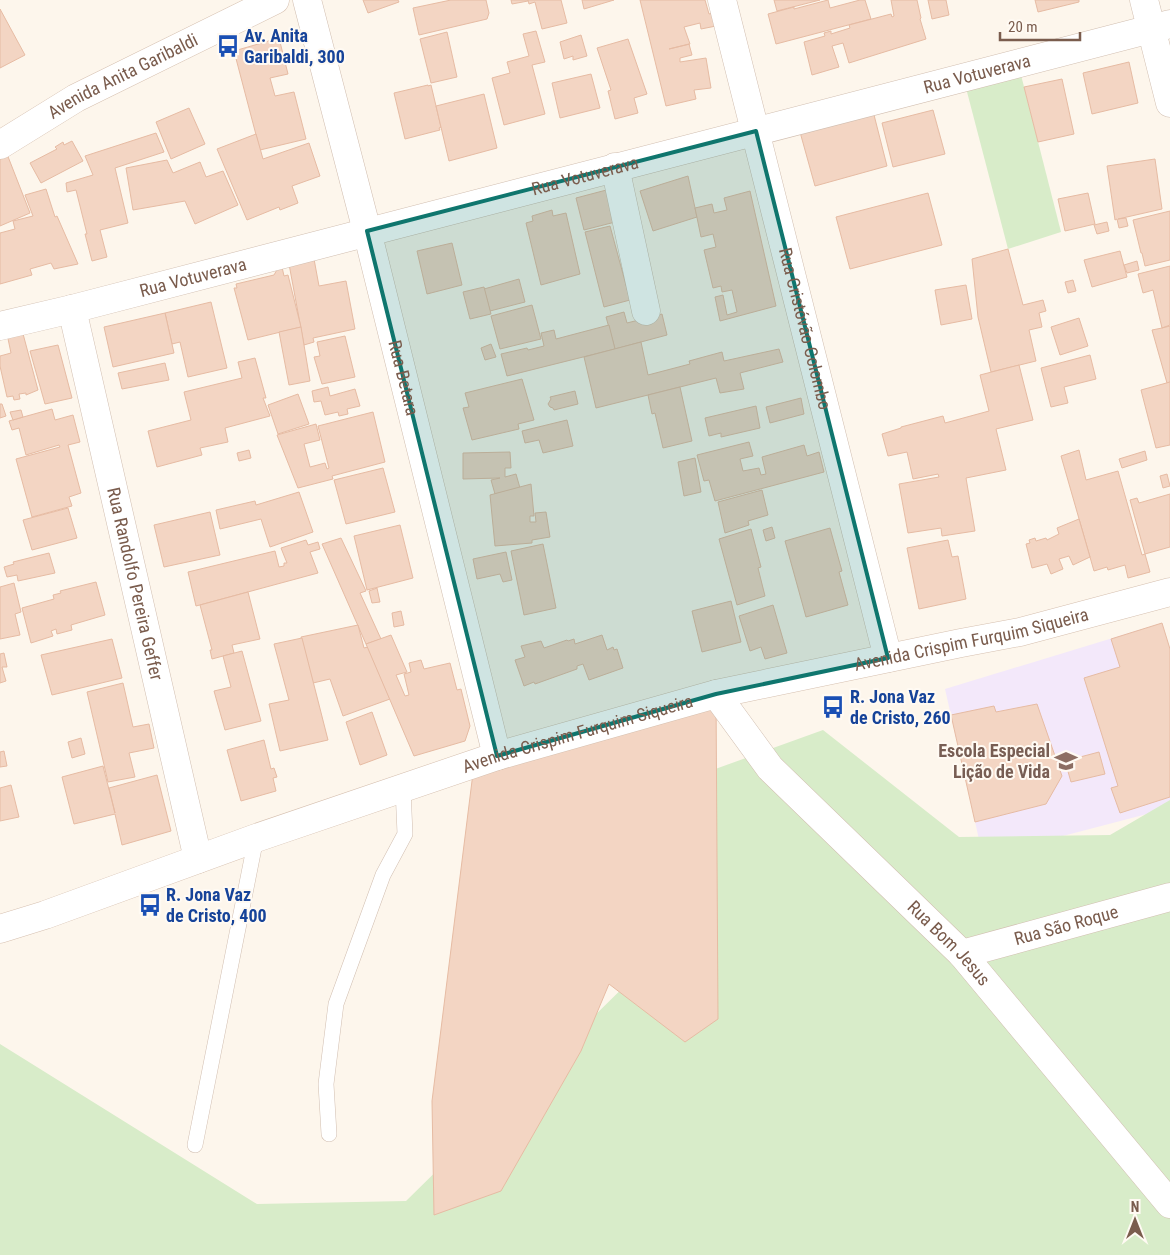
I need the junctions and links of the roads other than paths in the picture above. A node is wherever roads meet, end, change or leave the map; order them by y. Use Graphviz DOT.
graph roads {
  1 [pos="275,0"];
  2 [pos="307,0"];
  3 [pos="722,0"];
  4 [pos="1144,0"];
  5 [pos="1161,26"];
  6 [pos="1170,103"];
  7 [pos="756,131"];
  8 [pos="0,145"];
  9 [pos="615,167"];
  10 [pos="367,231"];
  11 [pos="72,309"];
  12 [pos="646,311"];
  13 [pos="0,326"];
  14 [pos="1170,592"];
  15 [pos="888,658"];
  16 [pos="716,694"];
  17 [pos="497,756"];
  18 [pos="403,789"];
  19 [pos="256,838"];
  20 [pos="198,859"];
  21 [pos="1170,897"];
  22 [pos="0,928"];
  23 [pos="962,954"];
  24 [pos="328,1134"];
  25 [pos="195,1145"];
  26 [pos="1169,1201"];
  1 -- 8 [label="street, Avenida Anita Garibaldi"];
  2 -- 10 [label="street, Rua Betara"];
  3 -- 7 [label="street, Rua Cristóvão Colombo"];
  4 -- 5 [label="street"];
  5 -- 6 [label="street"];
  5 -- 7 [label="street, Rua Votuverava"];
  7 -- 9 [label="street, Rua Votuverava"];
  7 -- 15 [label="street, Rua Cristóvão Colombo"];
  9 -- 10 [label="street, Rua Votuverava"];
  9 -- 12 [label="street"];
  10 -- 11 [label="street, Rua Votuverava"];
  10 -- 17 [label="street, Rua Betara"];
  11 -- 13 [label="street, Rua Votuverava"];
  11 -- 20 [label="street, Rua Randolfo Pereira Geffer"];
  14 -- 15 [label="street, Avenida Crispim Furquim Siqueira"];
  15 -- 16 [label="street, Avenida Crispim Furquim Siqueira"];
  16 -- 17 [label="street, Avenida Crispim Furquim Siqueira"];
  16 -- 23 [label="street, Rua Bom Jesus"];
  17 -- 18 [label="street, Avenida Crispim Furquim Siqueira"];
  18 -- 19 [label="street, Avenida Crispim Furquim Siqueira"];
  18 -- 24 [label="lane"];
  19 -- 20 [label="street, Avenida Crispim Furquim Siqueira"];
  19 -- 25 [label="lane"];
  20 -- 22 [label="street, Avenida Crispim Furquim Siqueira"];
  21 -- 23 [label="street, Rua São Roque"];
  23 -- 26 [label="street, Rua Bom Jesus"];
}
